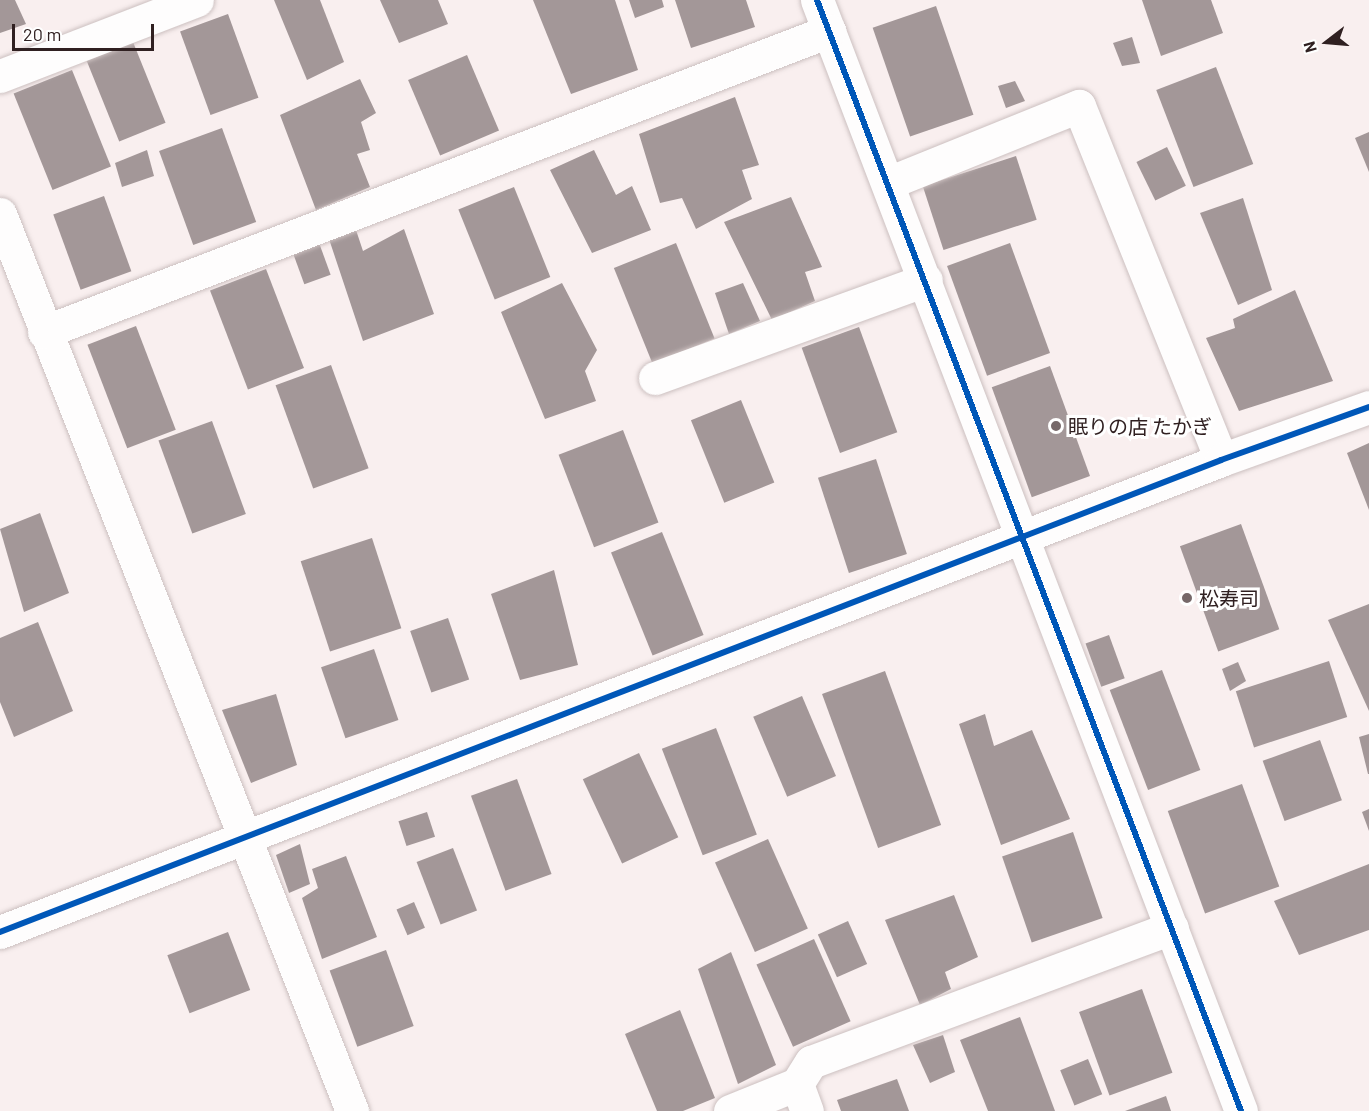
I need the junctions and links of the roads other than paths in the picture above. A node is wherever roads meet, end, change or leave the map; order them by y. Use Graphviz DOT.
graph roads {
  1 [pos="197,0"];
  2 [pos="817,0"];
  3 [pos="829,31"];
  4 [pos="0,76"];
  5 [pos="888,183"];
  6 [pos="0,214"];
  7 [pos="926,280"];
  8 [pos="44,332"];
  9 [pos="655,378"];
  10 [pos="1369,407"];
  11 [pos="1221,460"];
  12 [pos="1025,538"];
  13 [pos="245,837"];
  14 [pos="1172,928"];
  15 [pos="0,932"];
  16 [pos="802,1098"];
  17 [pos="352,1111"];
  18 [pos="730,1111"];
  19 [pos="1241,1111"];
  1 -- 4 [label="street"];
  2 -- 3 [label="street"];
  3 -- 5 [label="street"];
  3 -- 8 [label="street"];
  5 -- 7 [label="street"];
  5 -- 11 [label="street"];
  6 -- 8 [label="street"];
  7 -- 9 [label="street"];
  7 -- 12 [label="street"];
  8 -- 13 [label="street"];
  10 -- 11 [label="street"];
  11 -- 12 [label="street"];
  12 -- 13 [label="street"];
  12 -- 14 [label="street"];
  13 -- 15 [label="street"];
  13 -- 17 [label="street"];
  14 -- 16 [label="street"];
  14 -- 19 [label="street"];
  16 -- 18 [label="street"];
}
